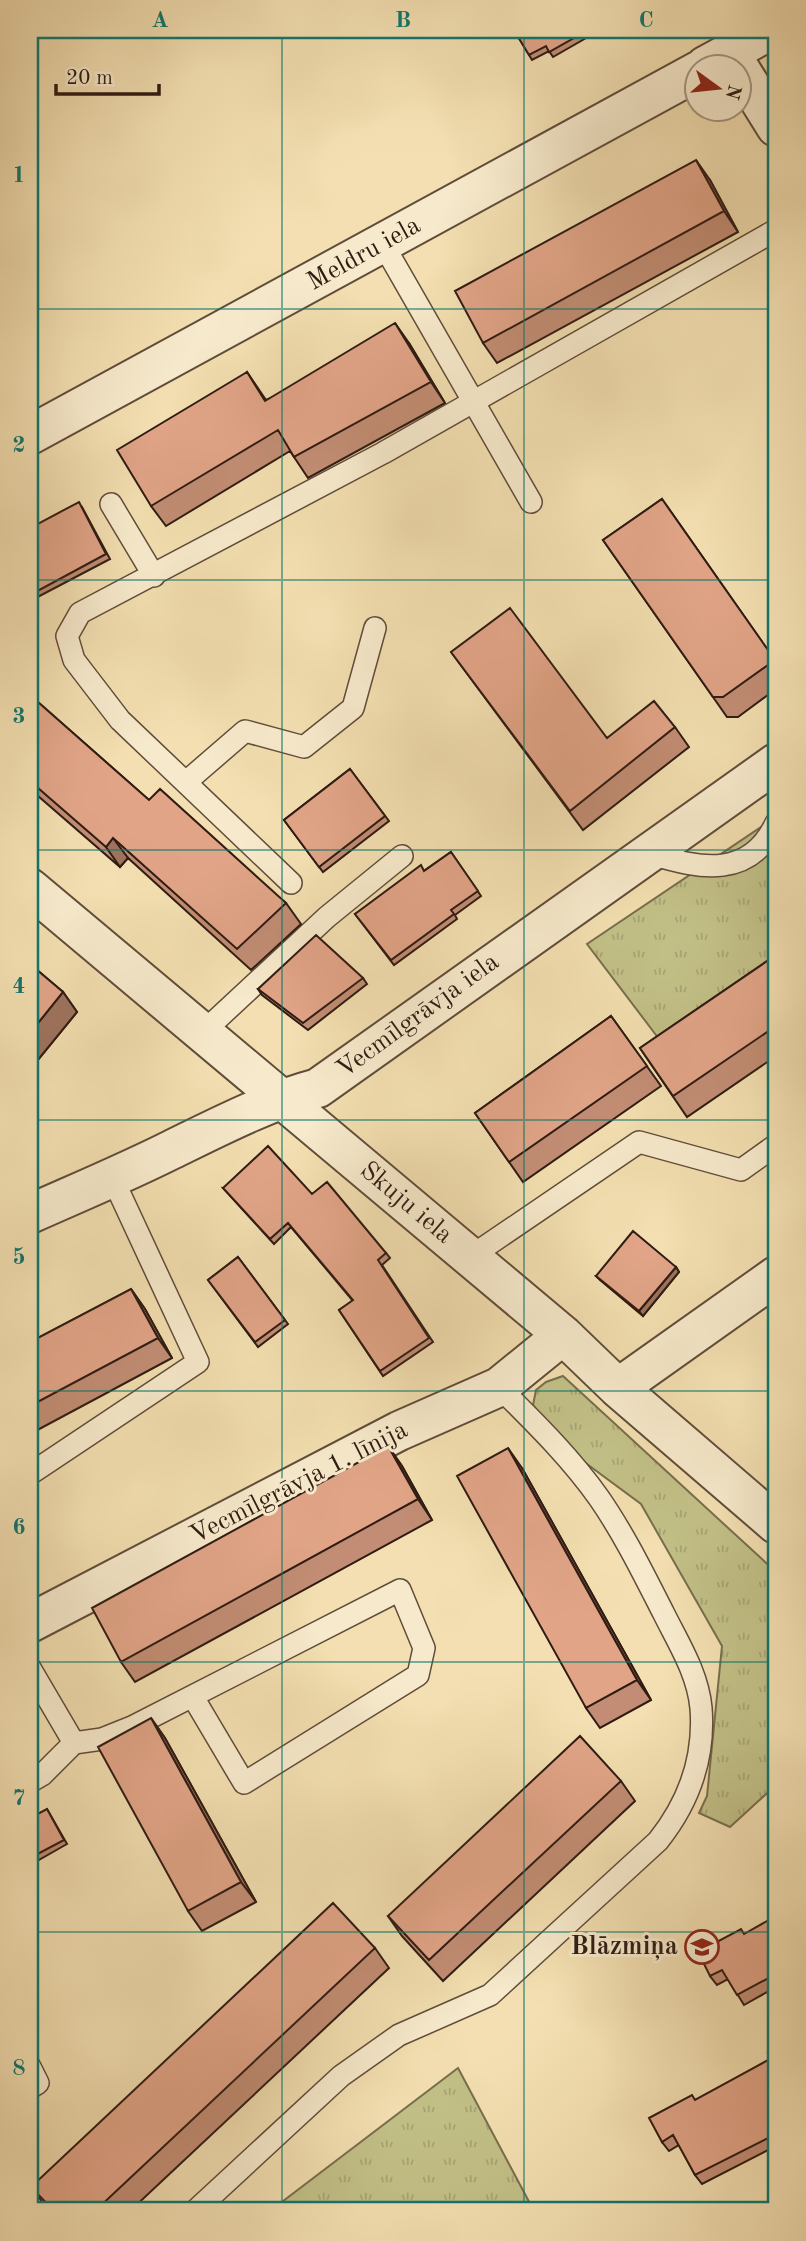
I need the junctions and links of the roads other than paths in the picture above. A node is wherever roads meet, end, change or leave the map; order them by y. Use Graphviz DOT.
graph roads {
  1 [pos="771,30"];
  2 [pos="743,52"];
  3 [pos="684,79"];
  4 [pos="754,98"];
  5 [pos="776,127"];
  6 [pos="776,230"];
  7 [pos="383,244"];
  8 [pos="475,401"];
  9 [pos="30,435"];
  10 [pos="531,502"];
  11 [pos="111,504"];
  12 [pos="153,576"];
  13 [pos="374,628"];
  14 [pos="776,763"];
  15 [pos="186,782"];
  16 [pos="776,823"];
  17 [pos="651,854"];
  18 [pos="402,856"];
  19 [pos="291,883"];
  20 [pos="30,888"];
  21 [pos="201,1034"];
  22 [pos="280,1098"];
  23 [pos="776,1145"];
  24 [pos="112,1177"];
  25 [pos="30,1214"];
  26 [pos="470,1256"];
  27 [pos="776,1276"];
  28 [pos="563,1335"];
  29 [pos="499,1387"];
  30 [pos="618,1388"];
  31 [pos="30,1474"];
  32 [pos="776,1524"];
  33 [pos="30,1623"];
  34 [pos="30,1668"];
  35 [pos="193,1697"];
  36 [pos="74,1743"];
  37 [pos="30,1782"];
  38 [pos="30,2067"];
  39 [pos="30,2088"];
  40 [pos="195,2211"];
  1 -- 2 [label="street"];
  3 -- 7 [label="street, Meldru iela"];
  4 -- 5 [label="street"];
  6 -- 8 [label="lane"];
  7 -- 8 [label="lane"];
  7 -- 9 [label="street, Meldru iela"];
  8 -- 10 [label="lane"];
  8 -- 12 [label="lane"];
  11 -- 12 [label="lane"];
  12 -- 15 [label="lane"];
  13 -- 15 [label="lane"];
  14 -- 17 [label="street, Vecmīlgrāvja iela"];
  15 -- 19 [label="lane"];
  16 -- 17 [label="lane"];
  17 -- 22 [label="street, Vecmīlgrāvja iela"];
  18 -- 21 [label="lane"];
  20 -- 21 [label="street, Skuju iela"];
  21 -- 22 [label="street, Skuju iela"];
  22 -- 24 [label="street, Vecmīlgrāvja iela"];
  22 -- 26 [label="street, Skuju iela"];
  23 -- 26 [label="lane"];
  24 -- 25 [label="street, Vecmīlgrāvja iela"];
  24 -- 31 [label="lane"];
  26 -- 28 [label="street, Skuju iela"];
  27 -- 30 [label="street"];
  28 -- 29 [label="street, Vecmīlgrāvja 1. līnija"];
  28 -- 30 [label="street, Skuju iela"];
  29 -- 33 [label="street, Vecmīlgrāvja 1. līnija"];
  29 -- 40 [label="lane"];
  30 -- 32 [label="street, Skuju iela"];
  34 -- 36 [label="lane"];
  35 -- 35 [label="lane"];
  35 -- 36 [label="lane"];
  36 -- 37 [label="lane"];
  38 -- 39 [label="lane"];
}
